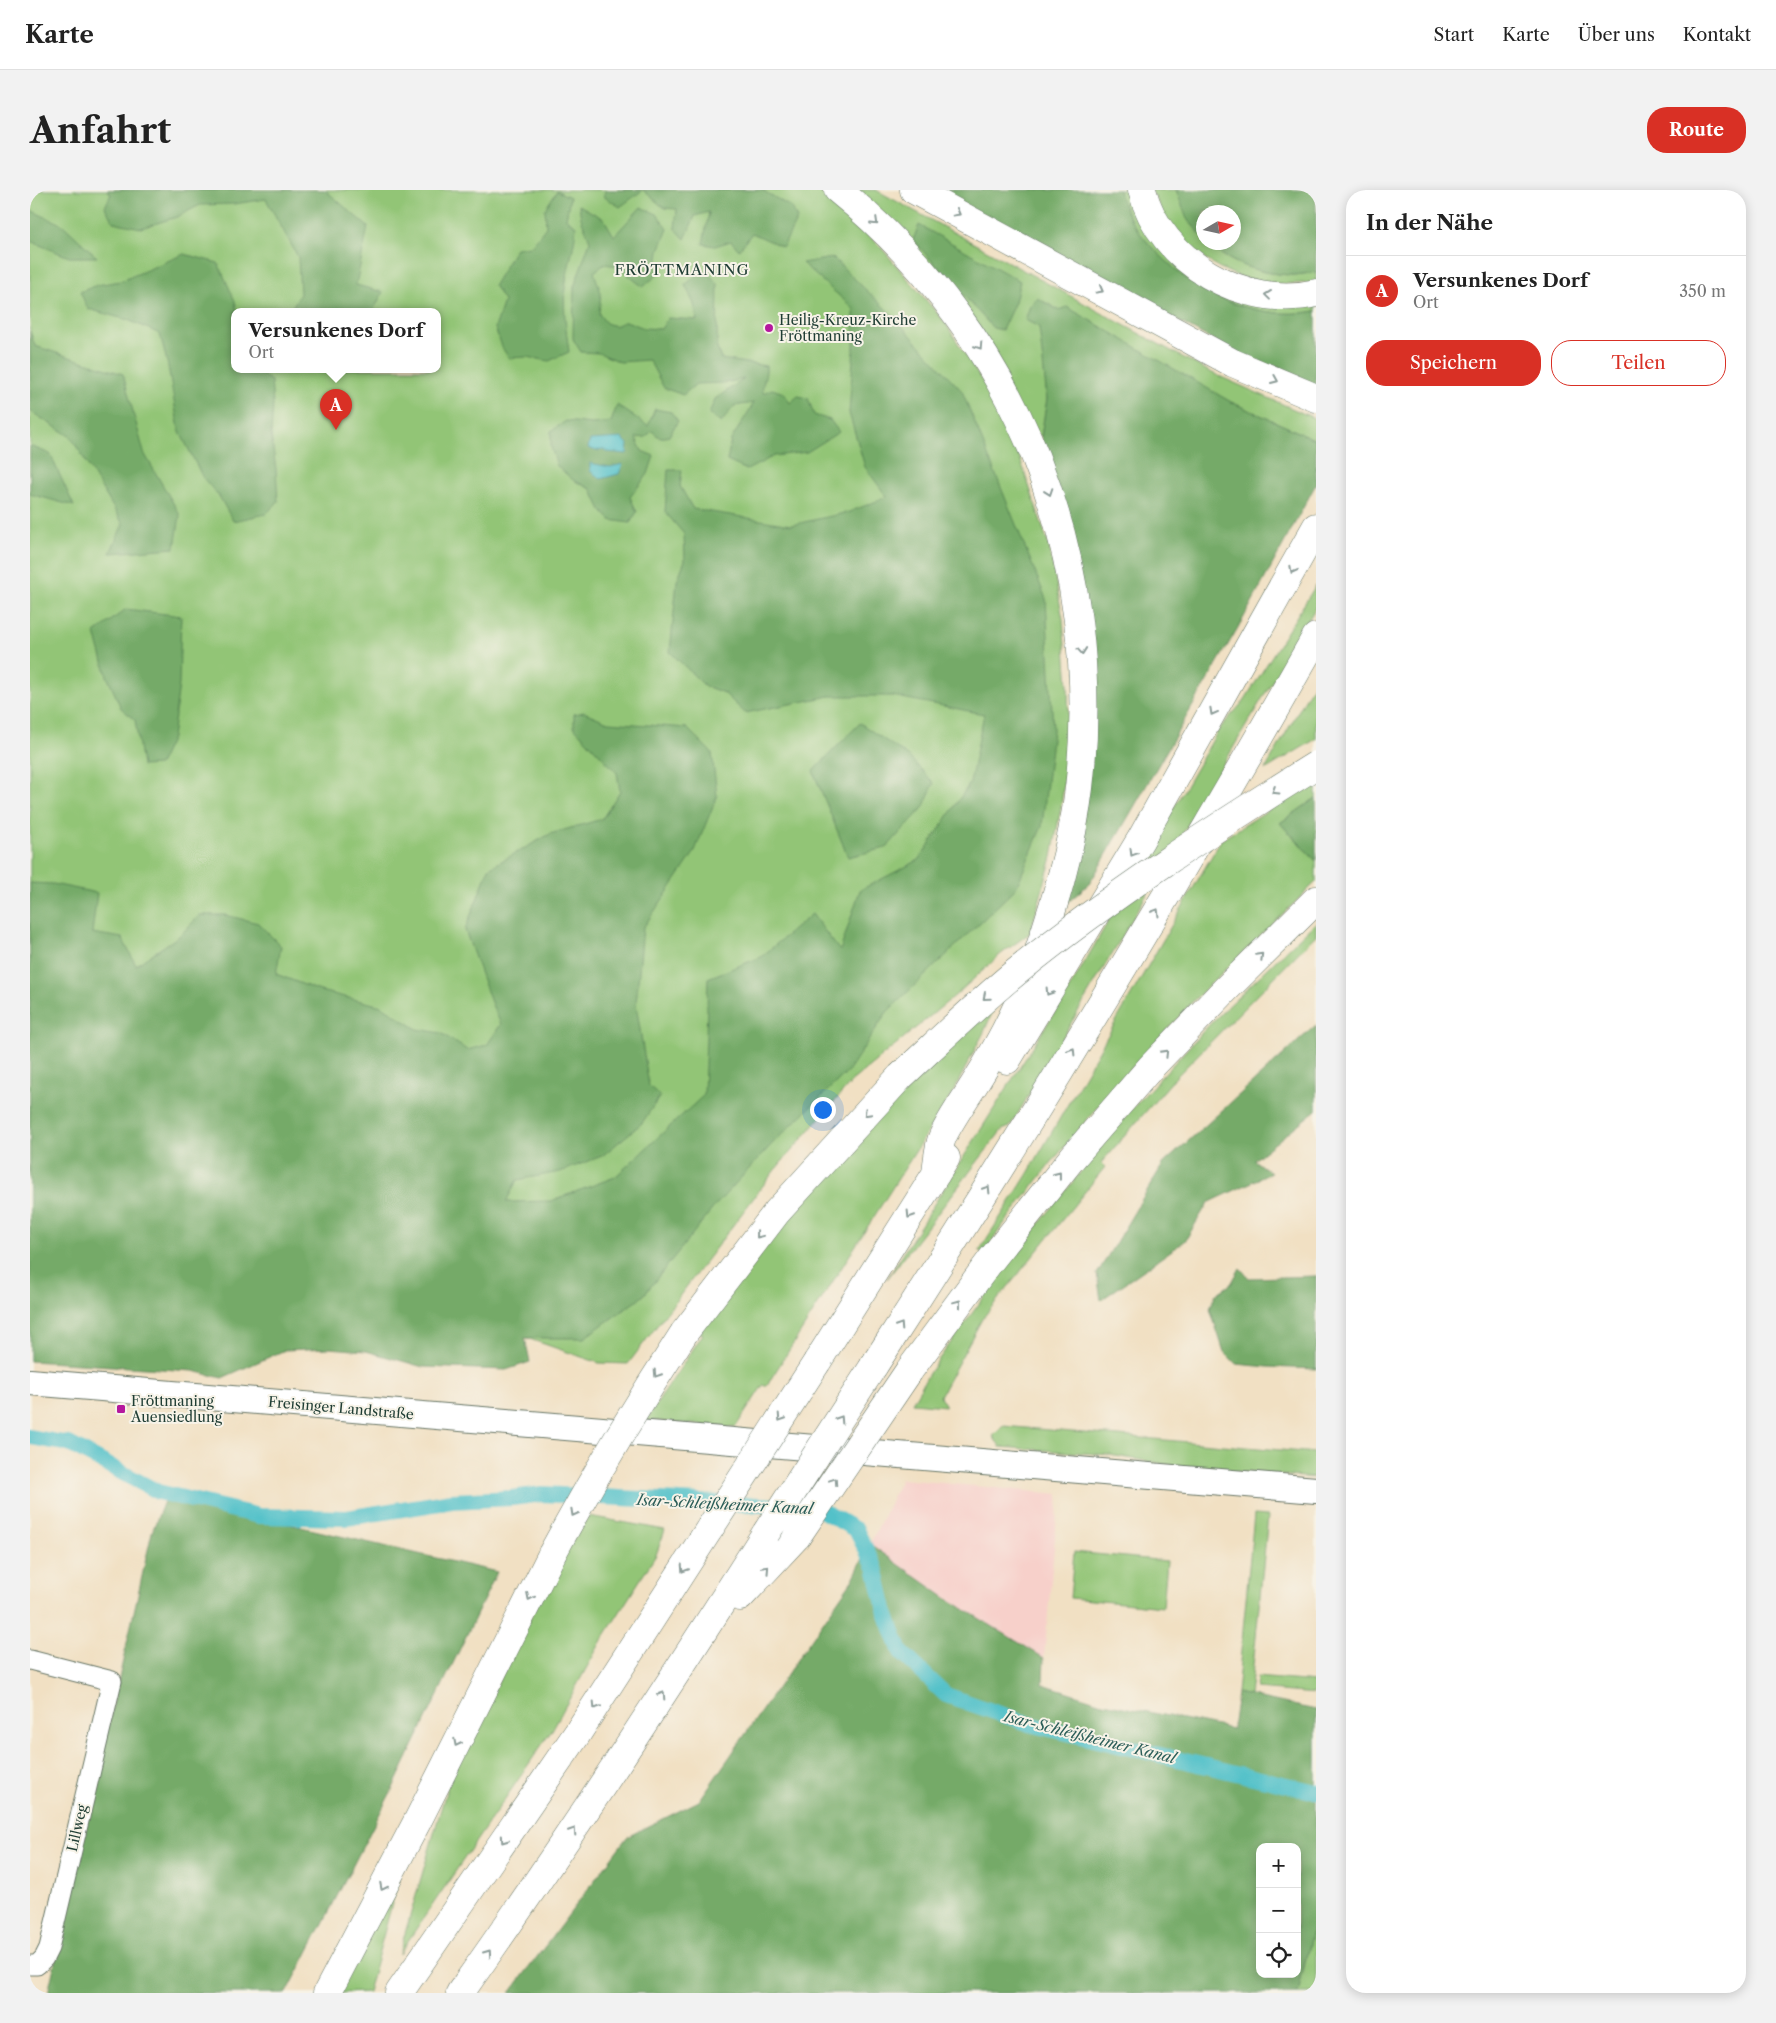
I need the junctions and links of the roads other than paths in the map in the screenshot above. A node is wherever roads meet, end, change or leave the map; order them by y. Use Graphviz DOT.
graph roads {
  1 [pos="838,190"];
  2 [pos="914,190"];
  3 [pos="1142,190"];
  4 [pos="1316,293"];
  5 [pos="1316,398"];
  6 [pos="1316,527"];
  7 [pos="1316,637"];
  8 [pos="1316,765"];
  9 [pos="1316,900"];
  10 [pos="936,1174"];
  11 [pos="30,1382"];
  12 [pos="1316,1490"];
  13 [pos="696,1643"];
  14 [pos="30,1660"];
  15 [pos="30,1965"];
  16 [pos="327,1993"];
  17 [pos="399,1993"];
  18 [pos="460,1993"];
  1 -- 10 [label="highway, one-way"];
  2 -- 5 [label="highway, one-way"];
  4 -- 3 [label="highway, one-way"];
  6 -- 10 [label="highway, one-way"];
  13 -- 7 [label="highway, one-way, bridge"];
  8 -- 16 [label="highway, one-way, bridge"];
  13 -- 9 [label="highway, one-way, bridge"];
  10 -- 17 [label="highway, one-way, bridge"];
  11 -- 12 [label="main road, Freisinger Landstraße"];
  18 -- 13 [label="highway, one-way"];
  14 -- 15 [label="street, Lillweg"];
}
